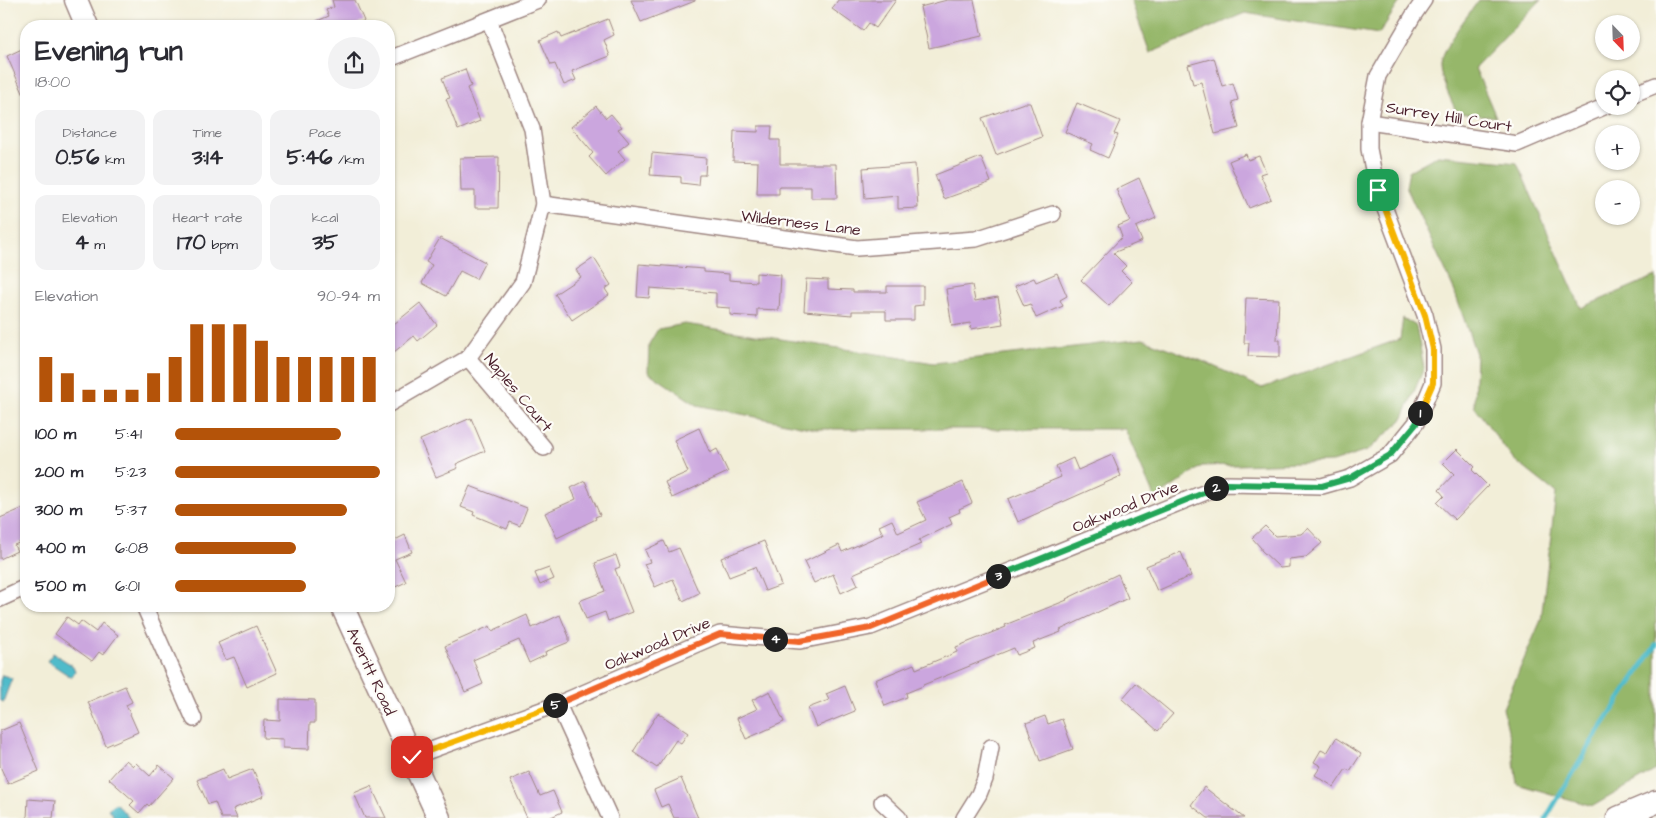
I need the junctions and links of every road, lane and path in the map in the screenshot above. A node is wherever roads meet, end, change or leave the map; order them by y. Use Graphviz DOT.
graph roads {
  1 [pos="76,0"];
  2 [pos="538,0"];
  3 [pos="1424,0"];
  4 [pos="84,20"];
  5 [pos="489,20"];
  6 [pos="395,57"];
  7 [pos="1656,85"];
  8 [pos="1640,91"];
  9 [pos="1595,111"];
  10 [pos="1370,122"];
  11 [pos="543,204"];
  12 [pos="1052,214"];
  13 [pos="468,358"];
  14 [pos="395,401"];
  15 [pos="544,448"];
  16 [pos="20,590"];
  17 [pos="0,599"];
  18 [pos="147,612"];
  19 [pos="345,612"];
  20 [pos="558,704"];
  21 [pos="194,719"];
  22 [pos="991,746"];
  23 [pos="412,757"];
  24 [pos="882,802"];
  25 [pos="1656,802"];
  26 [pos="439,818"];
  27 [pos="610,818"];
  28 [pos="899,818"];
  29 [pos="964,818"];
  30 [pos="1618,818"];
  1 -- 4 [label="street"];
  2 -- 5 [label="street"];
  3 -- 10 [label="street, Oakwood Drive"];
  5 -- 6 [label="street"];
  5 -- 11 [label="street"];
  7 -- 8 [label="street"];
  9 -- 10 [label="street, Surrey Hill Court"];
  10 -- 20 [label="street, Oakwood Drive"];
  11 -- 12 [label="street, Wilderness Lane"];
  11 -- 13 [label="street"];
  13 -- 14 [label="street"];
  13 -- 15 [label="street, Naples Court"];
  16 -- 17 [label="street"];
  18 -- 21 [label="street"];
  19 -- 23 [label="street, Averitt Road"];
  20 -- 23 [label="street, Oakwood Drive"];
  20 -- 27 [label="street"];
  22 -- 29 [label="street"];
  23 -- 26 [label="street, Averitt Road"];
  24 -- 28 [label="street"];
  25 -- 30 [label="street"];
}
